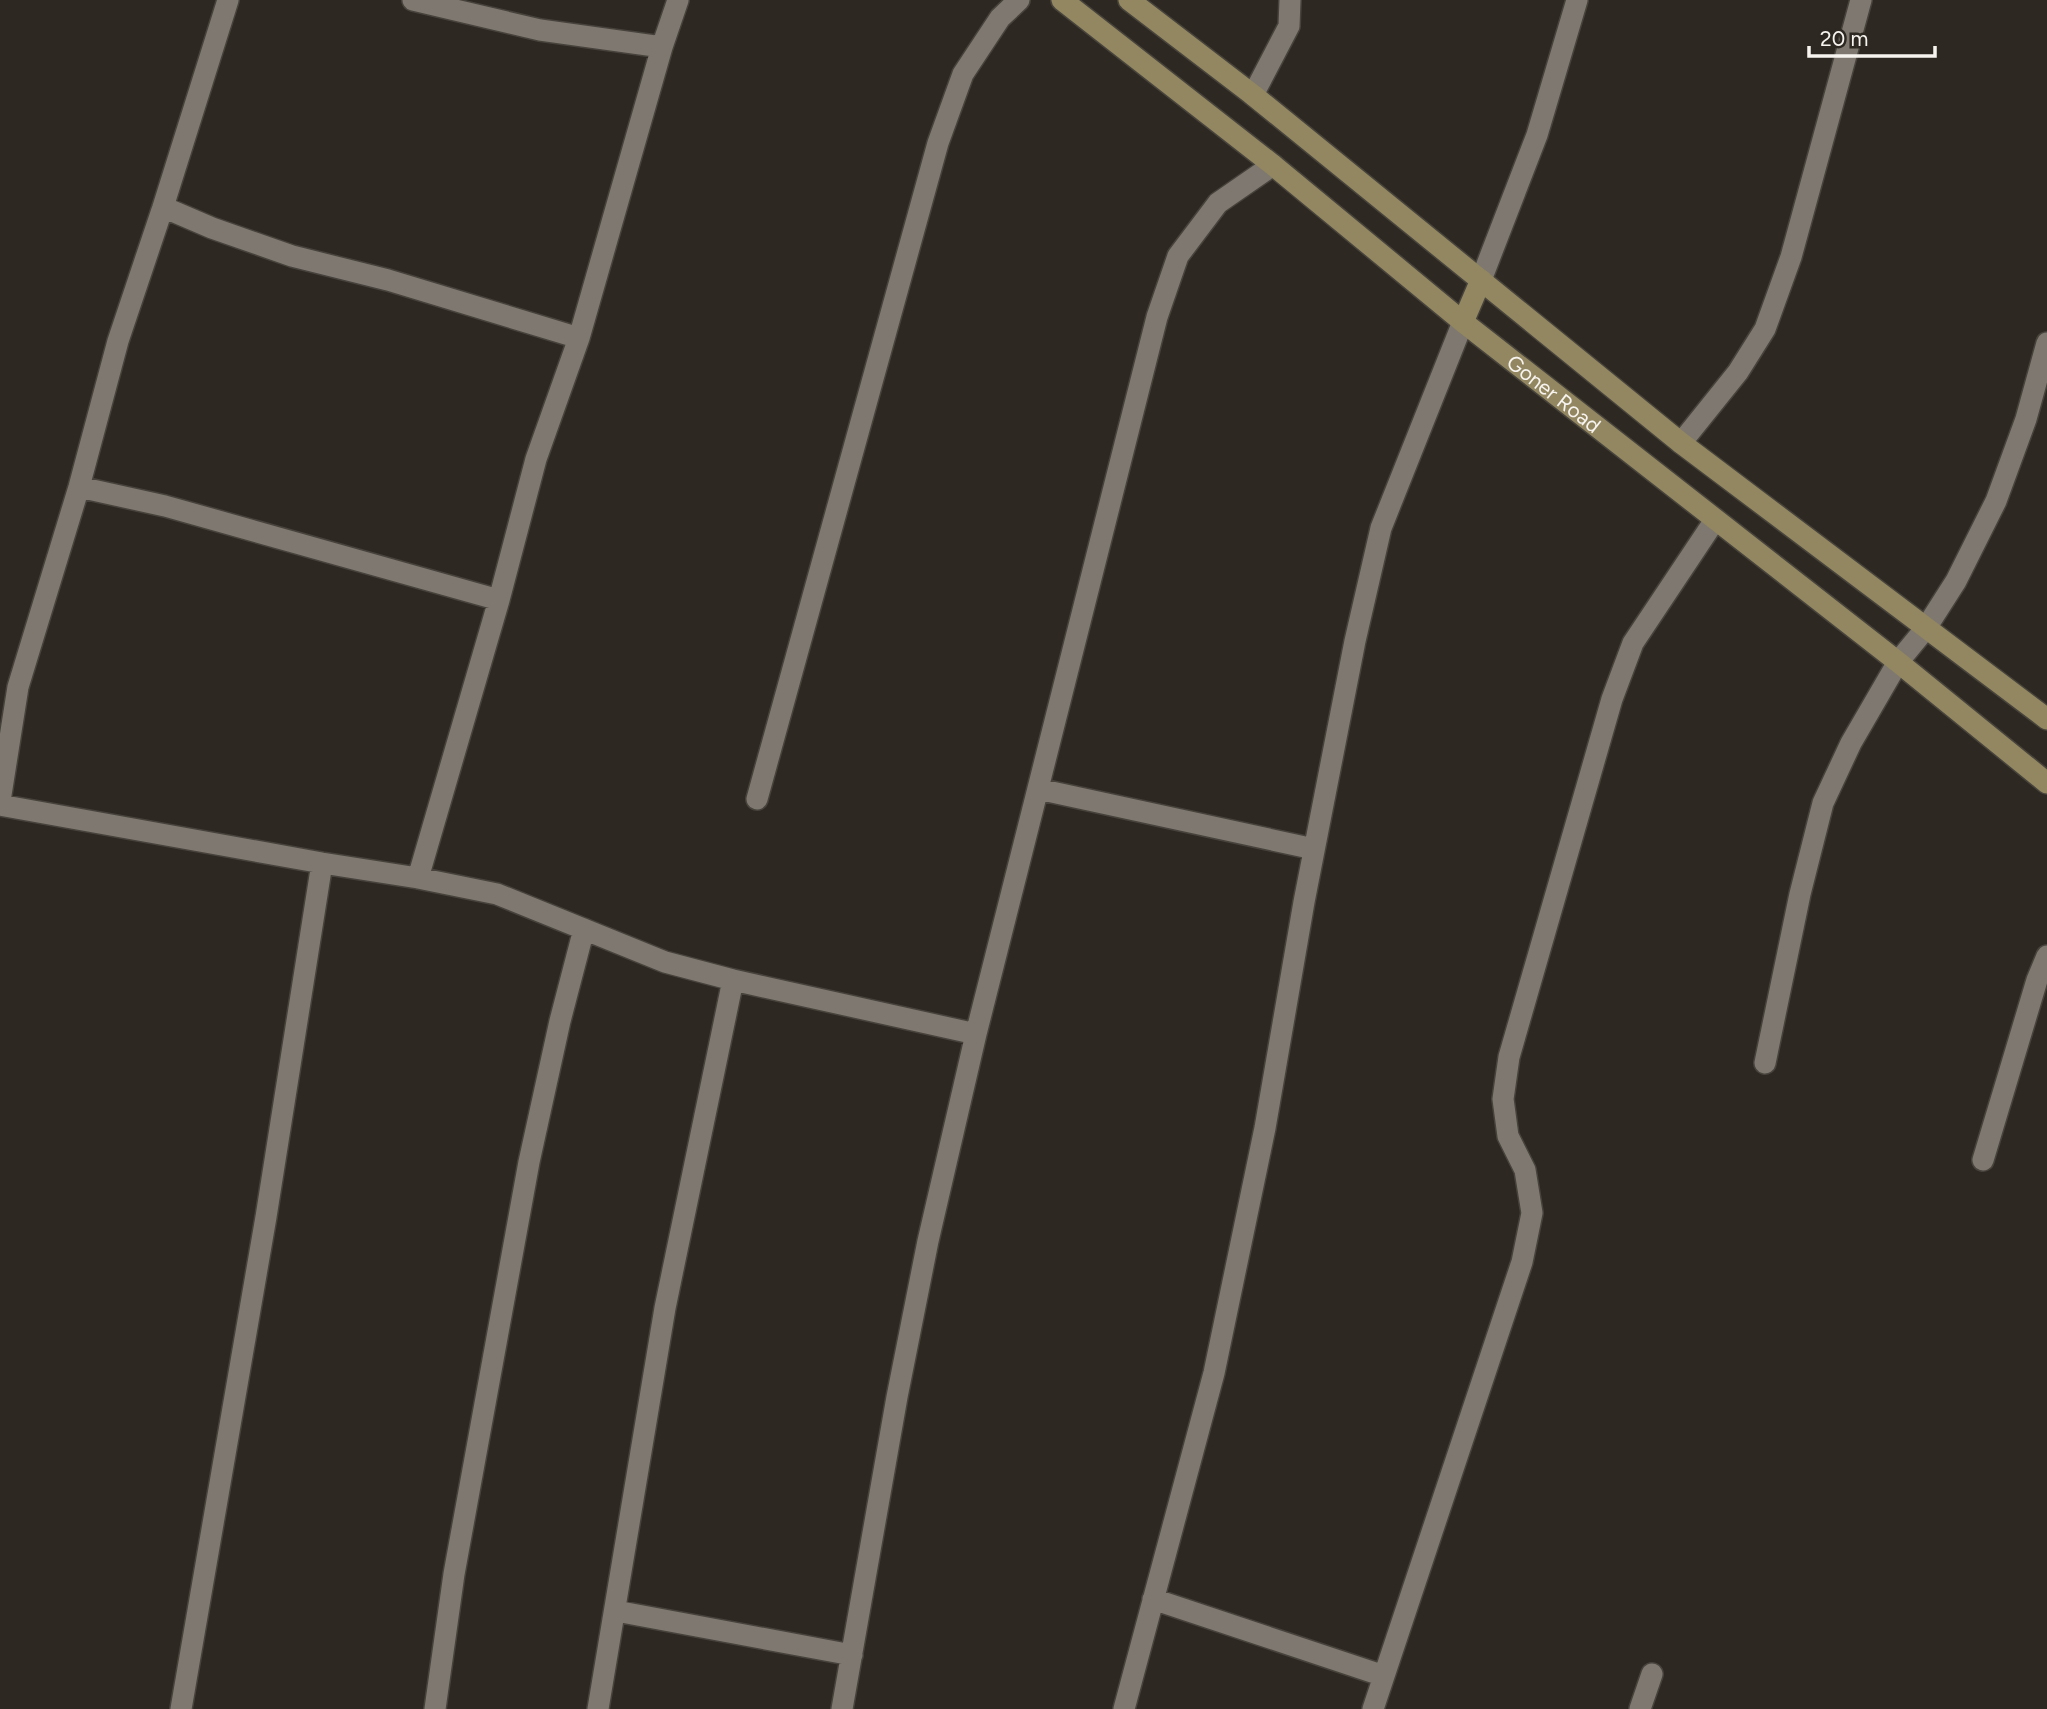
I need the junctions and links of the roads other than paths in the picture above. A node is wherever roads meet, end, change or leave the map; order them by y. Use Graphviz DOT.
graph roads {
  1 [pos="228,0"];
  2 [pos="414,0"];
  3 [pos="678,0"];
  4 [pos="1019,0"];
  5 [pos="1062,0"];
  6 [pos="1129,0"];
  7 [pos="1290,0"];
  8 [pos="1577,0"];
  9 [pos="1861,0"];
  10 [pos="662,47"];
  11 [pos="1253,95"];
  12 [pos="1273,165"];
  13 [pos="163,207"];
  14 [pos="1481,280"];
  15 [pos="1463,322"];
  16 [pos="579,338"];
  17 [pos="2047,343"];
  18 [pos="1681,443"];
  19 [pos="79,487"];
  20 [pos="1715,520"];
  21 [pos="499,600"];
  22 [pos="1926,628"];
  23 [pos="1898,662"];
  24 [pos="2047,719"];
  25 [pos="2047,783"];
  26 [pos="1038,789"];
  27 [pos="757,800"];
  28 [pos="0,803"];
  29 [pos="1314,849"];
  30 [pos="322,863"];
  31 [pos="418,878"];
  32 [pos="584,929"];
  33 [pos="2047,956"];
  34 [pos="733,980"];
  35 [pos="976,1034"];
  36 [pos="1765,1062"];
  37 [pos="1983,1160"];
  38 [pos="1153,1600"];
  39 [pos="616,1611"];
  40 [pos="852,1655"];
  41 [pos="1652,1674"];
  42 [pos="1384,1676"];
  43 [pos="181,1709"];
  44 [pos="435,1709"];
  45 [pos="598,1709"];
  46 [pos="842,1709"];
  47 [pos="1124,1709"];
  48 [pos="1373,1709"];
  49 [pos="1640,1709"];
  1 -- 13 [label="street"];
  2 -- 10 [label="street"];
  3 -- 10 [label="street"];
  4 -- 27 [label="street"];
  5 -- 12 [label="street, Goner Road"];
  6 -- 11 [label="street, Goner Road"];
  7 -- 11 [label="street"];
  8 -- 14 [label="street"];
  9 -- 18 [label="street"];
  10 -- 16 [label="street"];
  11 -- 14 [label="street, Goner Road"];
  12 -- 15 [label="street, Goner Road"];
  12 -- 26 [label="street"];
  13 -- 16 [label="street"];
  13 -- 19 [label="street"];
  14 -- 15 [label="street"];
  14 -- 18 [label="street, Goner Road"];
  15 -- 20 [label="street, Goner Road"];
  15 -- 29 [label="street"];
  16 -- 21 [label="street"];
  17 -- 22 [label="street"];
  18 -- 22 [label="street, Goner Road"];
  19 -- 21 [label="street"];
  19 -- 28 [label="street"];
  20 -- 23 [label="street, Goner Road"];
  20 -- 42 [label="street"];
  21 -- 31 [label="street"];
  22 -- 23 [label="street"];
  22 -- 24 [label="street, Goner Road"];
  23 -- 25 [label="street, Goner Road"];
  23 -- 36 [label="street"];
  26 -- 29 [label="street"];
  26 -- 35 [label="street"];
  28 -- 30 [label="street"];
  29 -- 38 [label="street"];
  30 -- 31 [label="street"];
  30 -- 43 [label="street"];
  31 -- 32 [label="street"];
  32 -- 34 [label="street"];
  32 -- 44 [label="street"];
  33 -- 37 [label="street"];
  34 -- 35 [label="street"];
  34 -- 39 [label="street"];
  35 -- 40 [label="street"];
  38 -- 42 [label="street"];
  38 -- 47 [label="street"];
  39 -- 40 [label="street"];
  39 -- 45 [label="street"];
  40 -- 46 [label="street"];
  41 -- 49 [label="street"];
  42 -- 48 [label="street"];
}
